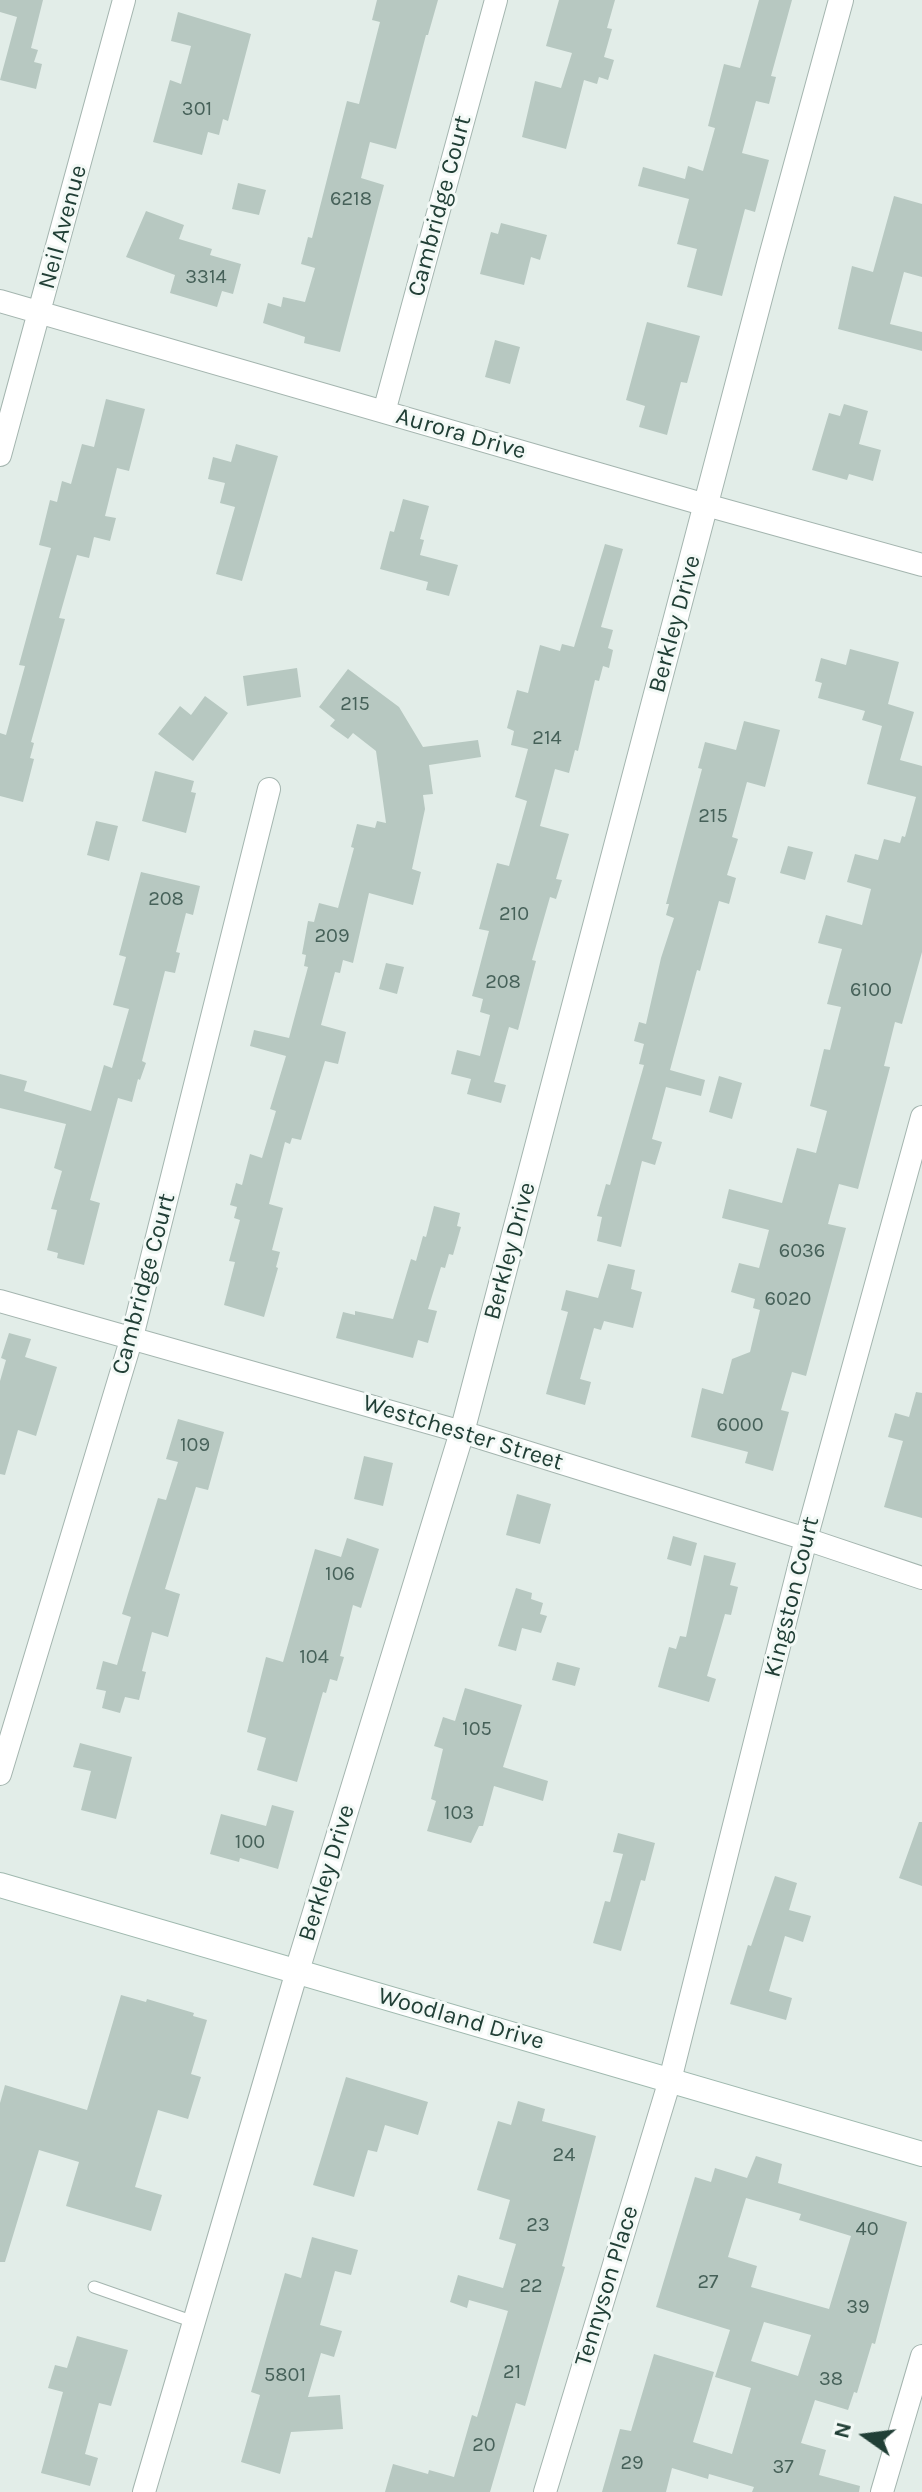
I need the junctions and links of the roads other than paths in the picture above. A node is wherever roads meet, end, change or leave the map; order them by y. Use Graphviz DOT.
graph roads {
  1 [pos="124,0"];
  2 [pos="496,0"];
  3 [pos="841,0"];
  4 [pos="0,301"];
  5 [pos="40,313"];
  6 [pos="384,412"];
  7 [pos="0,455"];
  8 [pos="706,505"];
  9 [pos="922,565"];
  10 [pos="269,789"];
  11 [pos="922,1117"];
  12 [pos="0,1301"];
  13 [pos="132,1337"];
  14 [pos="462,1432"];
  15 [pos="806,1539"];
  16 [pos="922,1578"];
  17 [pos="0,1774"];
  18 [pos="0,1885"];
  19 [pos="297,1971"];
  20 [pos="670,2080"];
  21 [pos="922,2154"];
  22 [pos="94,2287"];
  23 [pos="194,2322"];
  24 [pos="922,2356"];
  25 [pos="144,2492"];
  26 [pos="545,2492"];
  27 [pos="882,2492"];
  1 -- 5 [label="street, Neil Avenue"];
  2 -- 6 [label="street, Cambridge Court"];
  3 -- 8 [label="street, Berkley Drive"];
  4 -- 5 [label="street, Aurora Drive"];
  5 -- 6 [label="street, Aurora Drive"];
  5 -- 7 [label="street, Neil Avenue"];
  6 -- 8 [label="street, Aurora Drive"];
  8 -- 9 [label="street, Aurora Drive"];
  8 -- 14 [label="street, Berkley Drive"];
  10 -- 13 [label="street, Cambridge Court"];
  11 -- 15 [label="street, Kingston Court"];
  12 -- 13 [label="street, Westchester Street"];
  13 -- 14 [label="street, Westchester Street"];
  13 -- 17 [label="street, Cambridge Court"];
  14 -- 15 [label="street, Westchester Street"];
  14 -- 19 [label="street, Berkley Drive"];
  15 -- 16 [label="street, Westchester Street"];
  15 -- 20 [label="street, Kingston Court"];
  18 -- 19 [label="street, Woodland Drive"];
  19 -- 20 [label="street, Woodland Drive"];
  19 -- 23 [label="street, Berkley Drive"];
  20 -- 21 [label="street, Woodland Drive"];
  20 -- 26 [label="street, Tennyson Place"];
  22 -- 23 [label="lane"];
  23 -- 25 [label="street, Berkley Drive"];
  24 -- 27 [label="street"];
}
